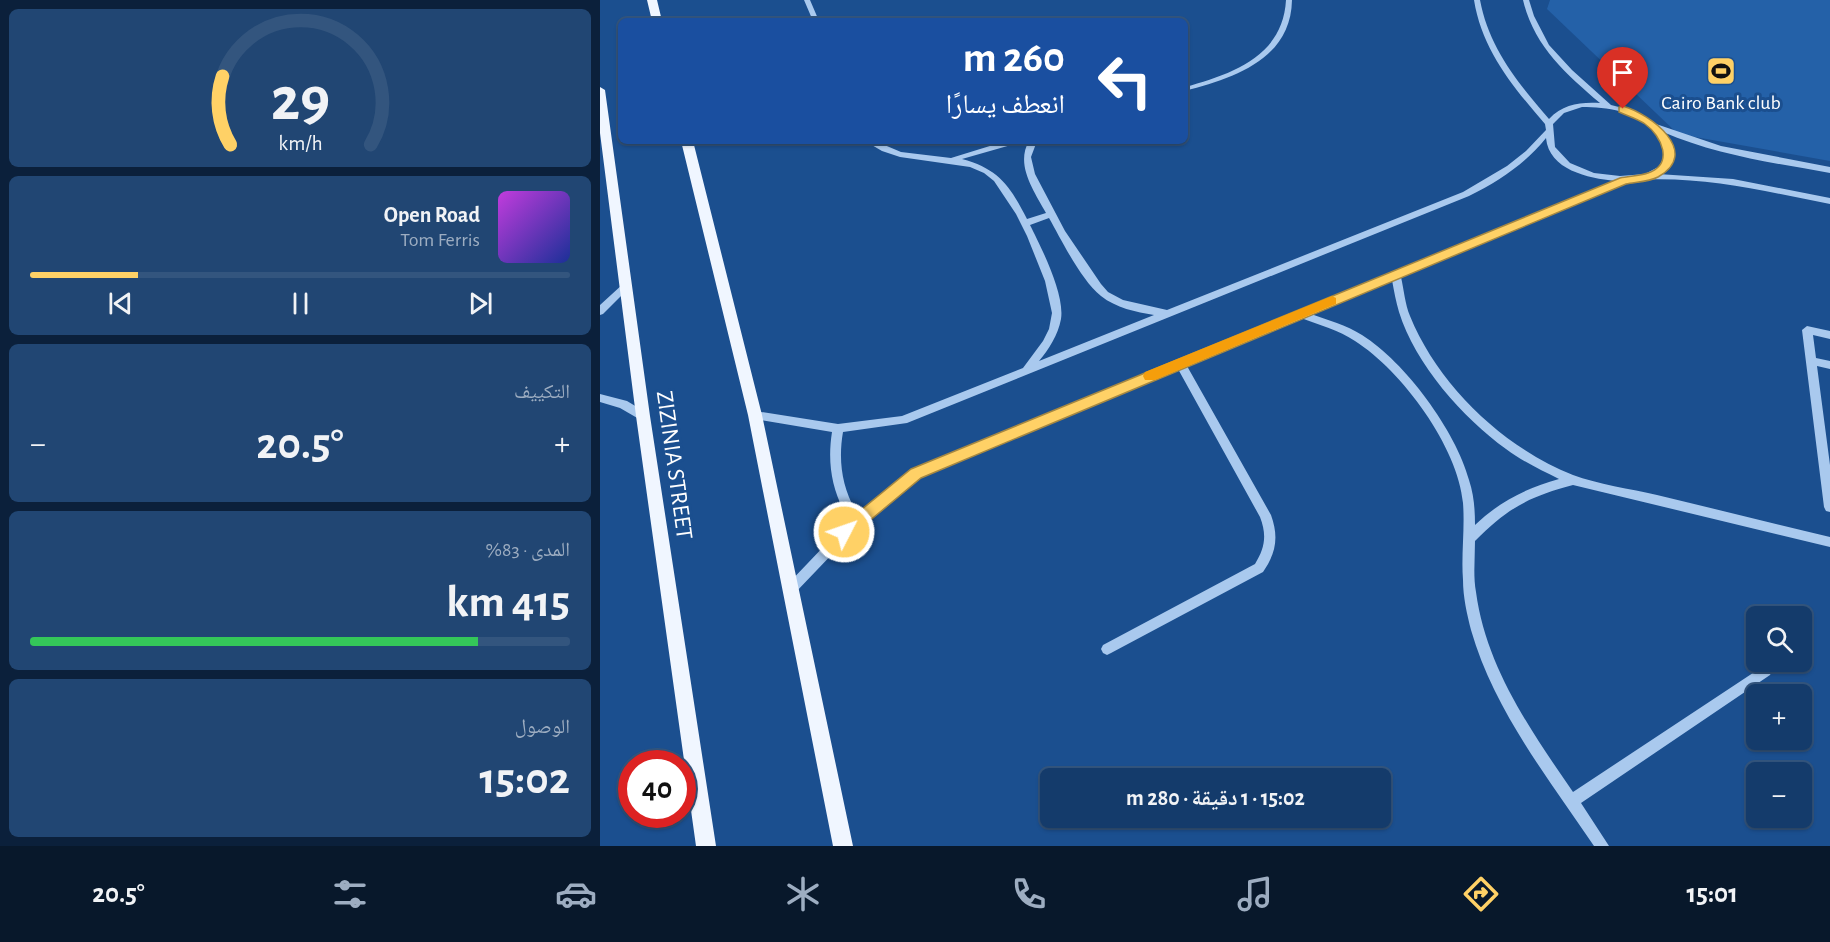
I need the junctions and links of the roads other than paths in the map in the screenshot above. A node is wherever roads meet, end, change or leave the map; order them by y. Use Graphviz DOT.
graph roads {
  1 [pos="652,0"];
  2 [pos="807,0"];
  3 [pos="1289,0"];
  4 [pos="1477,0"];
  5 [pos="1526,0"];
  6 [pos="656,18"];
  7 [pos="815,18"];
  8 [pos="1188,88"];
  9 [pos="600,90"];
  10 [pos="1608,106"];
  11 [pos="1650,122"];
  12 [pos="1548,128"];
  13 [pos="603,137"];
  14 [pos="688,144"];
  15 [pos="875,144"];
  16 [pos="1005,144"];
  17 [pos="1032,144"];
  18 [pos="951,160"];
  19 [pos="1830,170"];
  20 [pos="1652,176"];
  21 [pos="1623,181"];
  22 [pos="1830,201"];
  23 [pos="1053,214"];
  24 [pos="1025,223"];
  25 [pos="1396,275"];
  26 [pos="626,286"];
  27 [pos="600,311"];
  28 [pos="1167,314"];
  29 [pos="1300,314"];
  30 [pos="1830,335"];
  31 [pos="1811,361"];
  32 [pos="1180,363"];
  33 [pos="1830,365"];
  34 [pos="1025,371"];
  35 [pos="600,398"];
  36 [pos="755,415"];
  37 [pos="643,416"];
  38 [pos="838,428"];
  39 [pos="1573,480"];
  40 [pos="1830,507"];
  41 [pos="856,521"];
  42 [pos="1469,539"];
  43 [pos="1830,543"];
  44 [pos="790,590"];
  45 [pos="1107,649"];
  46 [pos="1765,672"];
  47 [pos="1572,801"];
  48 [pos="706,846"];
  49 [pos="843,846"];
  50 [pos="1602,846"];
  1 -- 6 [label="main road"];
  2 -- 7 [label="street"];
  3 -- 8 [label="street"];
  4 -- 12 [label="street"];
  5 -- 10 [label="street"];
  9 -- 13 [label="main road, ZIZINIA STREET"];
  10 -- 11 [label="street"];
  10 -- 12 [label="street"];
  11 -- 19 [label="street"];
  11 -- 20 [label="street"];
  12 -- 21 [label="street"];
  12 -- 28 [label="street"];
  13 -- 26 [label="main road, ZIZINIA STREET"];
  14 -- 36 [label="main road"];
  15 -- 18 [label="street"];
  16 -- 18 [label="street"];
  17 -- 23 [label="street"];
  18 -- 24 [label="street"];
  20 -- 21 [label="street"];
  20 -- 22 [label="street"];
  21 -- 25 [label="street"];
  23 -- 24 [label="street"];
  23 -- 28 [label="street"];
  24 -- 34 [label="street"];
  25 -- 29 [label="street"];
  25 -- 39 [label="street"];
  26 -- 27 [label="street"];
  26 -- 37 [label="main road, ZIZINIA STREET"];
  28 -- 34 [label="street"];
  29 -- 32 [label="street"];
  29 -- 42 [label="street"];
  30 -- 31 [label="street"];
  31 -- 33 [label="street"];
  31 -- 40 [label="street"];
  32 -- 41 [label="street"];
  32 -- 45 [label="street"];
  34 -- 38 [label="street"];
  35 -- 37 [label="street"];
  36 -- 38 [label="street"];
  36 -- 44 [label="main road"];
  37 -- 48 [label="main road, ZIZINIA STREET"];
  38 -- 41 [label="street"];
  39 -- 42 [label="street"];
  39 -- 43 [label="street"];
  41 -- 44 [label="street"];
  42 -- 47 [label="street"];
  44 -- 49 [label="main road"];
  46 -- 47 [label="street"];
  47 -- 50 [label="street"];
}
